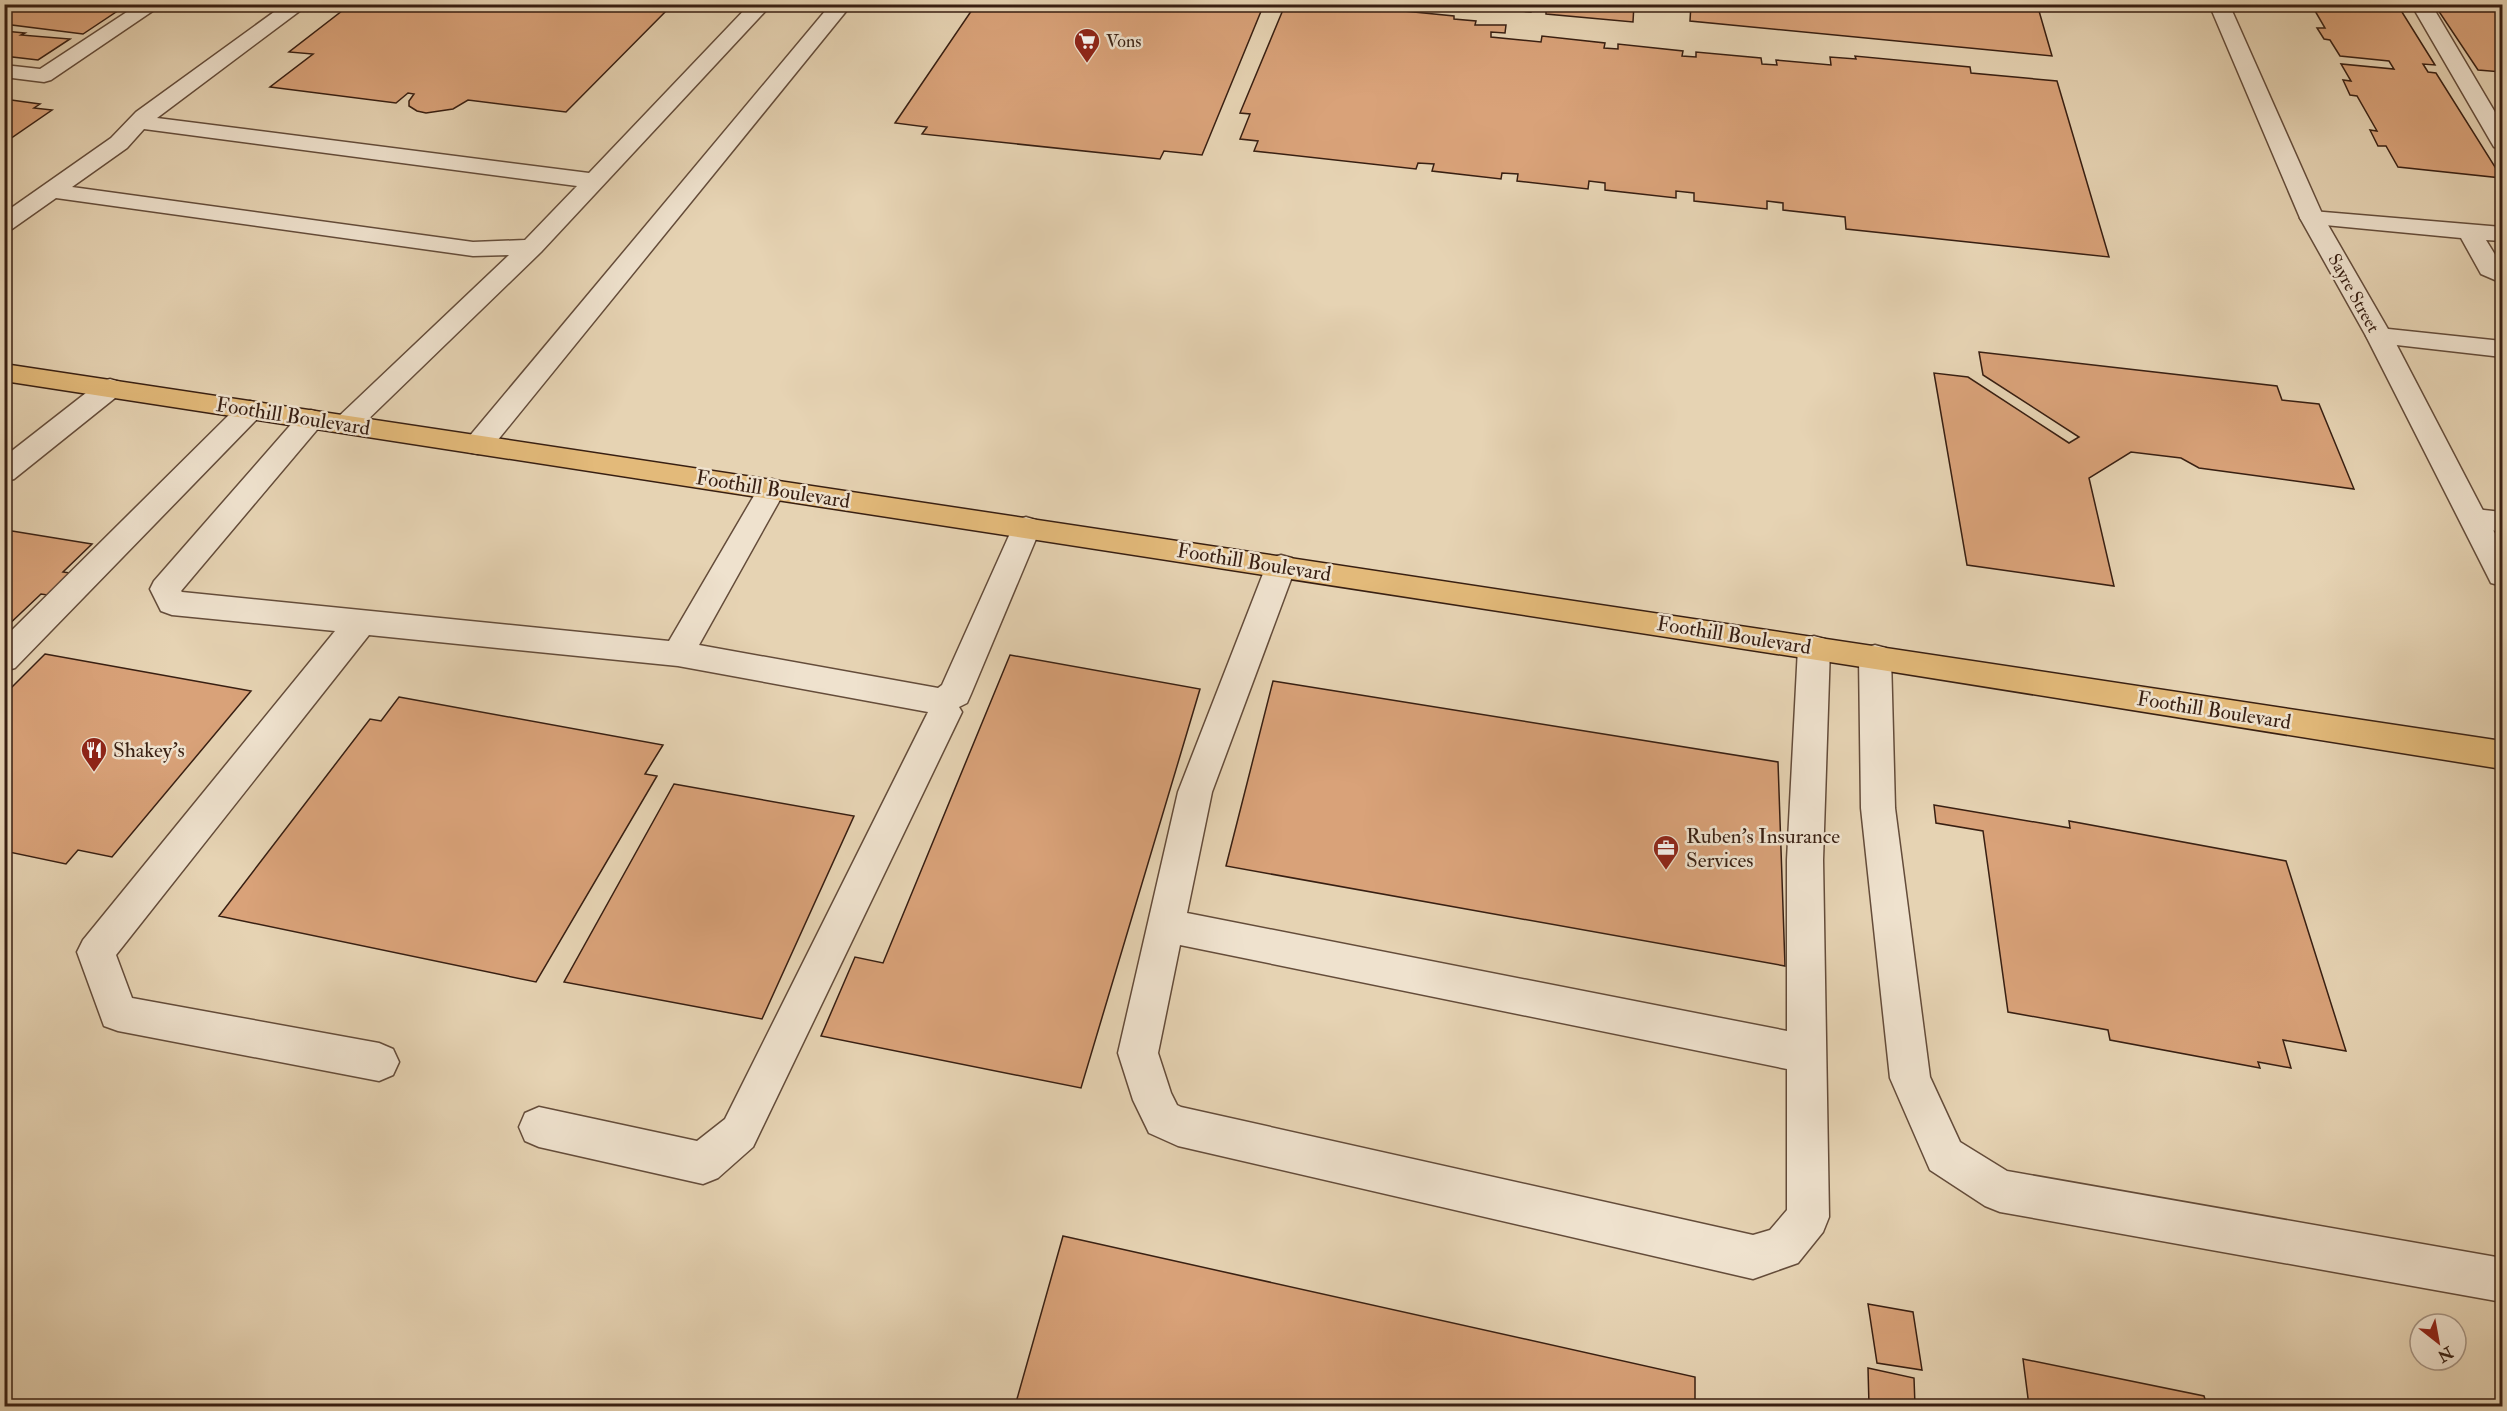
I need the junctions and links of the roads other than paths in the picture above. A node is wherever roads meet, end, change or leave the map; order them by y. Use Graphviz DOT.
graph roads {
  1 [pos="153,4"];
  2 [pos="299,4"];
  3 [pos="762,4"];
  4 [pos="842,4"];
  5 [pos="2219,4"];
  6 [pos="2421,4"];
  7 [pos="4,71"];
  8 [pos="139,122"];
  9 [pos="2502,142"];
  10 [pos="595,181"];
  11 [pos="52,191"];
  12 [pos="2312,218"];
  13 [pos="4,224"];
  14 [pos="2469,231"];
  15 [pos="2502,234"];
  16 [pos="532,247"];
  17 [pos="2502,276"];
  18 [pos="2379,336"];
  19 [pos="2502,349"];
  20 [pos="4,372"];
  21 [pos="110,388"];
  22 [pos="250,410"];
  23 [pos="310,419"];
  24 [pos="346,424"];
  25 [pos="478,445"];
  26 [pos="4,472"];
  27 [pos="772,489"];
  28 [pos="2488,520"];
  29 [pos="1026,527"];
  30 [pos="1281,566"];
  31 [pos="2502,575"];
  32 [pos="361,621"];
  33 [pos="1814,648"];
  34 [pos="678,654"];
  35 [pos="1875,657"];
  36 [pos="4,659"];
  37 [pos="940,701"];
  38 [pos="2502,755"];
  39 [pos="1165,925"];
  40 [pos="1807,1054"];
  41 [pos="379,1062"];
  42 [pos="538,1126"];
  43 [pos="2502,1280"];
  1 -- 7 [label="street"];
  2 -- 8 [label="street"];
  3 -- 10 [label="street"];
  4 -- 25 [label="street"];
  5 -- 12 [label="street, Sayre Street"];
  6 -- 9 [label="street"];
  8 -- 10 [label="street"];
  8 -- 11 [label="street"];
  10 -- 16 [label="street"];
  11 -- 13 [label="street"];
  11 -- 16 [label="street"];
  12 -- 14 [label="street"];
  12 -- 18 [label="street, Sayre Street"];
  14 -- 15 [label="street"];
  14 -- 17 [label="street"];
  16 -- 24 [label="street"];
  18 -- 19 [label="street"];
  18 -- 28 [label="street, Sayre Street"];
  20 -- 21 [label="main road, Foothill Boulevard"];
  21 -- 22 [label="main road, Foothill Boulevard"];
  21 -- 26 [label="street"];
  22 -- 23 [label="main road, Foothill Boulevard"];
  22 -- 36 [label="street"];
  23 -- 24 [label="main road, Foothill Boulevard"];
  23 -- 32 [label="street"];
  24 -- 25 [label="main road, Foothill Boulevard"];
  25 -- 27 [label="main road, Foothill Boulevard"];
  27 -- 29 [label="main road, Foothill Boulevard"];
  27 -- 34 [label="street"];
  28 -- 31 [label="street, Sayre Street"];
  29 -- 30 [label="main road, Foothill Boulevard"];
  29 -- 37 [label="street"];
  30 -- 33 [label="main road, Foothill Boulevard"];
  30 -- 39 [label="street"];
  32 -- 34 [label="street"];
  32 -- 41 [label="street"];
  33 -- 35 [label="main road, Foothill Boulevard"];
  33 -- 40 [label="street"];
  34 -- 37 [label="street"];
  35 -- 38 [label="main road, Foothill Boulevard"];
  35 -- 43 [label="street"];
  37 -- 42 [label="street"];
  39 -- 40 [label="street"];
  39 -- 40 [label="street"];
}
